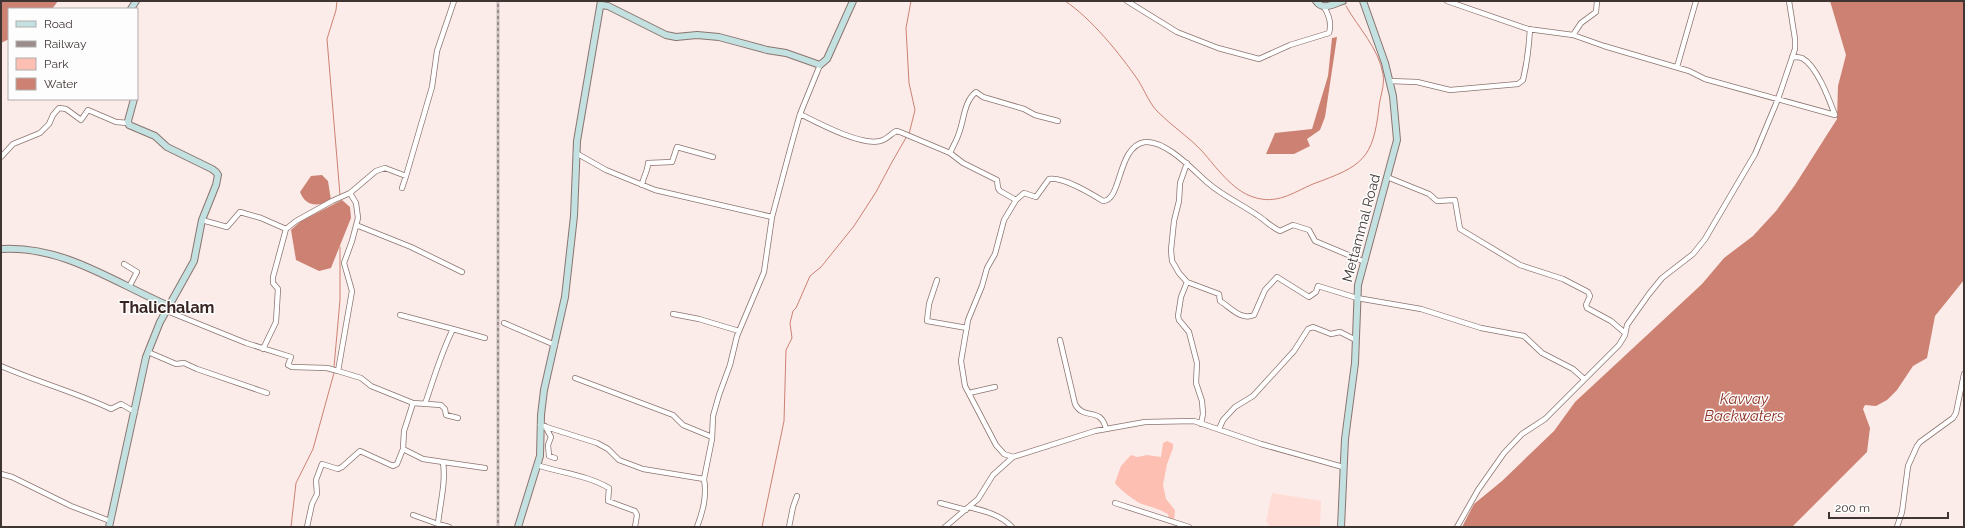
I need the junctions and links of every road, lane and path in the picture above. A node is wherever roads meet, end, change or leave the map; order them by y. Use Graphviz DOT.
graph roads {
  1 [pos="454,1"];
  2 [pos="853,1"];
  3 [pos="1127,1"];
  4 [pos="1316,1"];
  5 [pos="1363,1"];
  6 [pos="1447,1"];
  7 [pos="1597,1"];
  8 [pos="1696,1"];
  9 [pos="1789,1"];
  10 [pos="1341,2"];
  11 [pos="601,3"];
  12 [pos="1324,7"];
  13 [pos="1530,29"];
  14 [pos="1574,35"];
  15 [pos="1792,57"];
  16 [pos="820,65"];
  17 [pos="1677,67"];
  18 [pos="1389,81"];
  19 [pos="1778,99"];
  20 [pos="134,100"];
  21 [pos="800,114"];
  22 [pos="1058,121"];
  23 [pos="128,123"];
  24 [pos="575,152"];
  25 [pos="950,153"];
  26 [pos="1,157"];
  27 [pos="713,157"];
  28 [pos="1187,163"];
  29 [pos="406,176"];
  30 [pos="1387,177"];
  31 [pos="642,185"];
  32 [pos="402,188"];
  33 [pos="350,193"];
  34 [pos="1016,200"];
  35 [pos="772,217"];
  36 [pos="202,220"];
  37 [pos="356,225"];
  38 [pos="286,229"];
  39 [pos="1,249"];
  40 [pos="1365,262"];
  41 [pos="124,264"];
  42 [pos="462,272"];
  43 [pos="937,280"];
  44 [pos="1188,282"];
  45 [pos="129,287"];
  46 [pos="1357,298"];
  47 [pos="168,308"];
  48 [pos="673,314"];
  49 [pos="400,315"];
  50 [pos="504,323"];
  51 [pos="967,328"];
  52 [pos="453,329"];
  53 [pos="739,331"];
  54 [pos="1625,333"];
  55 [pos="486,338"];
  56 [pos="1060,340"];
  57 [pos="1356,340"];
  58 [pos="555,345"];
  59 [pos="263,349"];
  60 [pos="148,352"];
  61 [pos="1,366"];
  62 [pos="335,371"];
  63 [pos="1964,374"];
  64 [pos="575,378"];
  65 [pos="1584,379"];
  66 [pos="995,387"];
  67 [pos="267,393"];
  68 [pos="969,394"];
  69 [pos="413,403"];
  70 [pos="425,404"];
  71 [pos="135,412"];
  72 [pos="458,418"];
  73 [pos="1201,424"];
  74 [pos="543,426"];
  75 [pos="1106,429"];
  76 [pos="1218,429"];
  77 [pos="712,437"];
  78 [pos="403,449"];
  79 [pos="1013,457"];
  80 [pos="555,458"];
  81 [pos="443,462"];
  82 [pos="537,465"];
  83 [pos="1343,467"];
  84 [pos="485,468"];
  85 [pos="1,474"];
  86 [pos="704,479"];
  87 [pos="797,496"];
  88 [pos="940,503"];
  89 [pos="1114,503"];
  90 [pos="967,508"];
  91 [pos="412,515"];
  92 [pos="109,524"];
  93 [pos="438,524"];
  94 [pos="307,527"];
  95 [pos="450,527"];
  96 [pos="518,527"];
  97 [pos="635,527"];
  98 [pos="697,527"];
  99 [pos="789,527"];
  100 [pos="945,527"];
  101 [pos="1012,527"];
  102 [pos="1189,527"];
  103 [pos="1341,527"];
  104 [pos="1458,527"];
  105 [pos="1897,527"];
  1 -- 29 [label="street"];
  2 -- 16 [label="main road"];
  3 -- 12 [label="street"];
  4 -- 12 [label="main road"];
  5 -- 18 [label="main road, Mettammal Road"];
  6 -- 13 [label="street"];
  7 -- 14 [label="street"];
  8 -- 17 [label="street"];
  9 -- 15 [label="street"];
  10 -- 12 [label="main road"];
  11 -- 16 [label="main road"];
  11 -- 24 [label="main road"];
  13 -- 14 [label="street"];
  13 -- 18 [label="street"];
  14 -- 17 [label="street"];
  15 -- 19 [label="street"];
  15 -- 19 [label="street"];
  16 -- 21 [label="street"];
  17 -- 19 [label="street"];
  18 -- 30 [label="main road, Mettammal Road"];
  19 -- 54 [label="street"];
  20 -- 23 [label="main road"];
  21 -- 25 [label="street"];
  21 -- 35 [label="street"];
  22 -- 25 [label="street"];
  23 -- 26 [label="street"];
  23 -- 36 [label="main road"];
  24 -- 31 [label="street"];
  24 -- 58 [label="main road"];
  25 -- 34 [label="street"];
  27 -- 31 [label="street"];
  28 -- 34 [label="street"];
  28 -- 40 [label="street"];
  28 -- 44 [label="street"];
  29 -- 32 [label="street"];
  29 -- 33 [label="street"];
  30 -- 40 [label="main road, Mettammal Road"];
  30 -- 54 [label="street"];
  31 -- 35 [label="street"];
  33 -- 37 [label="street"];
  33 -- 38 [label="street"];
  34 -- 51 [label="street"];
  35 -- 53 [label="street"];
  36 -- 38 [label="street"];
  36 -- 47 [label="main road"];
  37 -- 42 [label="street"];
  37 -- 62 [label="street"];
  38 -- 59 [label="street"];
  39 -- 45 [label="main road"];
  40 -- 46 [label="main road, Mettammal Road"];
  41 -- 45 [label="street"];
  43 -- 51 [label="street"];
  44 -- 46 [label="street"];
  44 -- 73 [label="street"];
  45 -- 47 [label="main road"];
  46 -- 57 [label="main road, Mettammal Road"];
  46 -- 65 [label="street"];
  47 -- 59 [label="street"];
  47 -- 60 [label="main road"];
  48 -- 53 [label="street"];
  49 -- 52 [label="street"];
  50 -- 58 [label="street"];
  51 -- 68 [label="street"];
  52 -- 55 [label="street"];
  52 -- 70 [label="street"];
  53 -- 77 [label="street"];
  54 -- 65 [label="street"];
  56 -- 75 [label="street"];
  57 -- 76 [label="street"];
  57 -- 83 [label="main road, Mettammal Road"];
  58 -- 74 [label="main road"];
  59 -- 62 [label="street"];
  60 -- 67 [label="street"];
  60 -- 71 [label="main road"];
  61 -- 71 [label="street"];
  62 -- 69 [label="street"];
  63 -- 105 [label="street"];
  64 -- 77 [label="street"];
  65 -- 104 [label="street"];
  66 -- 68 [label="street"];
  68 -- 79 [label="street"];
  69 -- 70 [label="street"];
  69 -- 78 [label="street"];
  70 -- 72 [label="street"];
  71 -- 92 [label="main road"];
  73 -- 75 [label="street"];
  73 -- 76 [label="street"];
  74 -- 80 [label="street"];
  74 -- 82 [label="main road"];
  74 -- 86 [label="street"];
  75 -- 79 [label="street"];
  76 -- 83 [label="street"];
  77 -- 86 [label="street"];
  78 -- 81 [label="street"];
  78 -- 94 [label="street"];
  79 -- 90 [label="street"];
  81 -- 84 [label="street"];
  81 -- 93 [label="street"];
  82 -- 96 [label="main road"];
  82 -- 97 [label="street"];
  83 -- 103 [label="main road, Mettammal Road"];
  85 -- 92 [label="street"];
  86 -- 98 [label="street"];
  87 -- 99 [label="street"];
  88 -- 90 [label="street"];
  89 -- 102 [label="street"];
  90 -- 100 [label="street"];
  90 -- 101 [label="street"];
  91 -- 93 [label="street"];
  93 -- 95 [label="street"];
}
